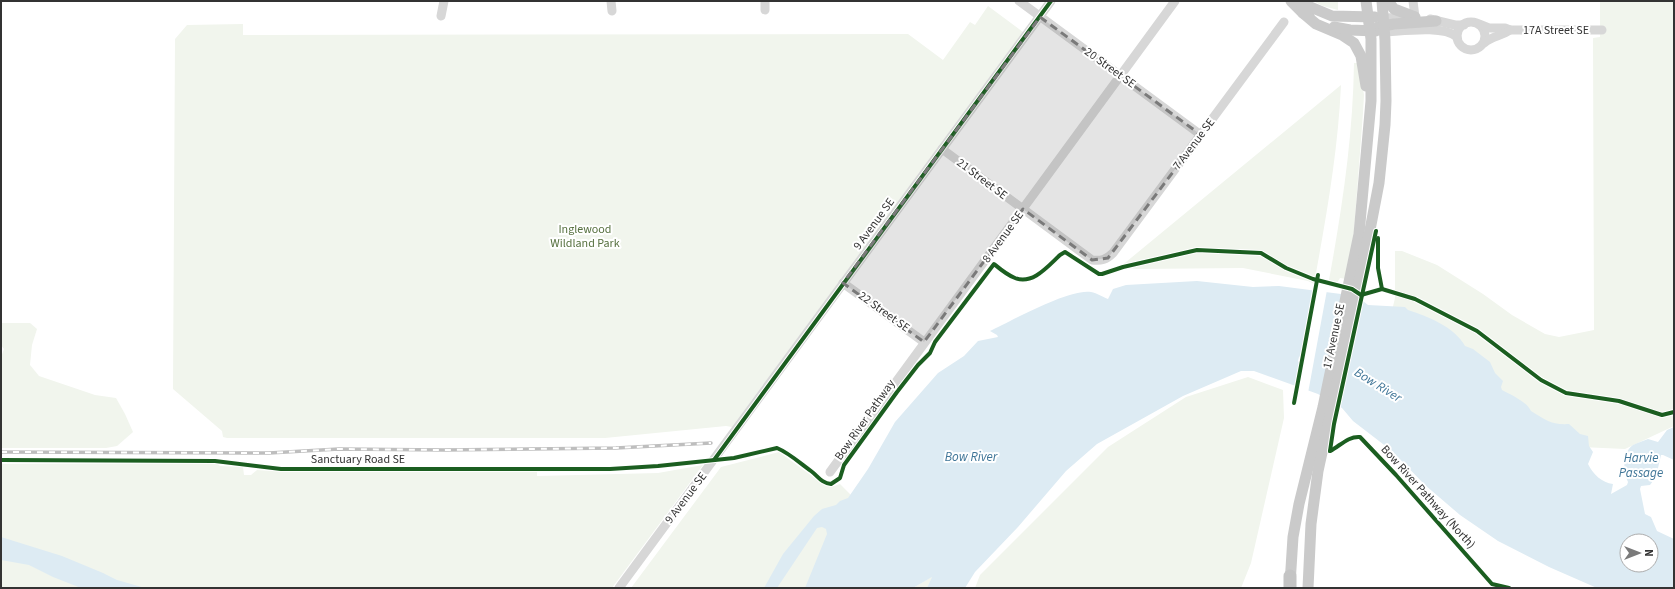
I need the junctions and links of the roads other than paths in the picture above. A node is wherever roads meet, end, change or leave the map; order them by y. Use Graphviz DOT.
graph roads {
  1 [pos="444,1"];
  2 [pos="611,1"];
  3 [pos="1019,1"];
  4 [pos="1051,1"];
  5 [pos="1175,1"];
  6 [pos="1291,1"];
  7 [pos="1296,1"];
  8 [pos="1366,1"];
  9 [pos="1375,1"];
  10 [pos="1382,1"];
  11 [pos="1388,1"];
  12 [pos="1413,1"];
  13 [pos="612,11"];
  14 [pos="1303,13"];
  15 [pos="441,16"];
  16 [pos="1040,17"];
  17 [pos="1414,17"];
  18 [pos="1436,21"];
  19 [pos="1284,22"];
  20 [pos="1380,22"];
  21 [pos="1479,24"];
  22 [pos="1464,25"];
  23 [pos="1510,30"];
  24 [pos="1602,30"];
  25 [pos="1370,31"];
  26 [pos="1458,37"];
  27 [pos="1484,42"];
  28 [pos="1120,76"];
  29 [pos="1201,135"];
  30 [pos="1368,139"];
  31 [pos="942,149"];
  32 [pos="1023,209"];
  33 [pos="1100,261"];
  34 [pos="844,283"];
  35 [pos="1354,284"];
  36 [pos="924,342"];
  37 [pos="1327,409"];
  38 [pos="830,472"];
  39 [pos="1290,584"];
  40 [pos="619,588"];
  41 [pos="1308,588"];
  1 -- 15 [label="street"];
  2 -- 13 [label="street"];
  3 -- 16 [label="street, 20 Street SE"];
  4 -- 16 [label="street, 9 Avenue SE"];
  5 -- 28 [label="street, 8 Avenue SE"];
  6 -- 14 [label="main road"];
  7 -- 20 [label="main road"];
  8 -- 20 [label="main road"];
  9 -- 20 [label="main road"];
  10 -- 20 [label="main road"];
  11 -- 17 [label="main road"];
  12 -- 17 [label="street"];
  14 -- 25 [label="main road"];
  14 -- 30 [label="main road"];
  16 -- 28 [label="street, 20 Street SE"];
  16 -- 31 [label="street, 9 Avenue SE"];
  17 -- 18 [label="street"];
  17 -- 20 [label="street"];
  18 -- 20 [label="main road"];
  18 -- 22 [label="street"];
  19 -- 29 [label="street, 7 Avenue SE"];
  20 -- 25 [label="main road"];
  20 -- 26 [label="street"];
  20 -- 35 [label="main road, 17 Avenue SE"];
  21 -- 22 [label="street"];
  21 -- 23 [label="street, 17A Street SE"];
  21 -- 27 [label="street"];
  22 -- 26 [label="street"];
  23 -- 24 [label="street, 17A Street SE"];
  23 -- 27 [label="street, 17A Street SE"];
  25 -- 30 [label="main road, 17 Avenue SE"];
  26 -- 27 [label="street"];
  28 -- 29 [label="street, 20 Street SE"];
  28 -- 32 [label="street, 8 Avenue SE"];
  29 -- 33 [label="street, 7 Avenue SE"];
  30 -- 35 [label="main road, 17 Avenue SE"];
  31 -- 32 [label="street, 21 Street SE"];
  31 -- 34 [label="street, 9 Avenue SE"];
  32 -- 33 [label="street, 21 Street SE"];
  32 -- 36 [label="street, 8 Avenue SE"];
  34 -- 36 [label="street, 22 Street SE"];
  34 -- 40 [label="street, 9 Avenue SE"];
  35 -- 37 [label="main road, 17 Avenue SE"];
  36 -- 38 [label="street, 8 Avenue SE"];
  37 -- 39 [label="main road, 17 Avenue SE"];
  37 -- 41 [label="main road, 17 Avenue SE"];
}
